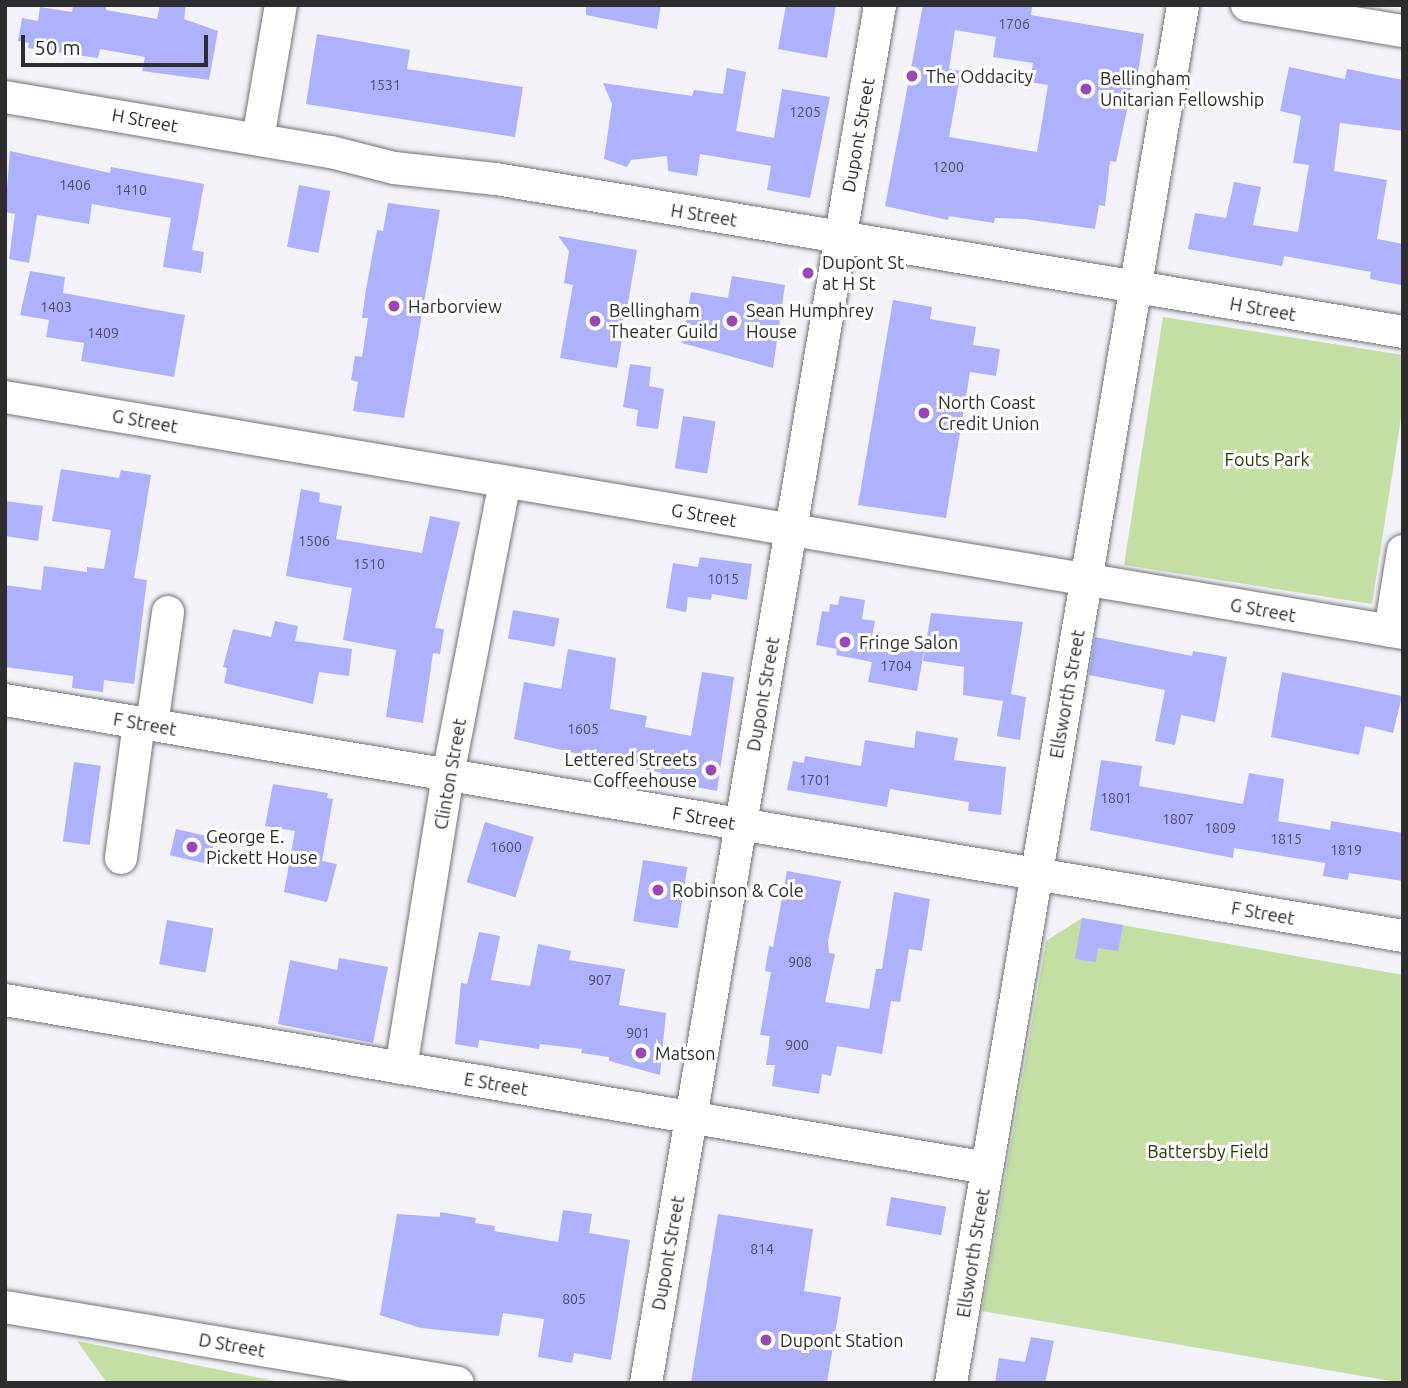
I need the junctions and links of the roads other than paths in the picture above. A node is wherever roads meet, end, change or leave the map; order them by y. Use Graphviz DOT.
graph roads {
  1 [pos="281,5"];
  2 [pos="880,5"];
  3 [pos="1183,5"];
  4 [pos="1247,5"];
  5 [pos="1403,31"];
  6 [pos="5,97"];
  7 [pos="258,139"];
  8 [pos="841,237"];
  9 [pos="1135,287"];
  10 [pos="1403,332"];
  11 [pos="5,397"];
  12 [pos="505,482"];
  13 [pos="791,530"];
  14 [pos="1403,551"];
  15 [pos="1086,580"];
  16 [pos="168,612"];
  17 [pos="1396,632"];
  18 [pos="5,700"];
  19 [pos="145,724"];
  20 [pos="448,775"];
  21 [pos="741,824"];
  22 [pos="121,858"];
  23 [pos="1037,874"];
  24 [pos="1403,936"];
  25 [pos="5,1000"];
  26 [pos="401,1068"];
  27 [pos="691,1118"];
  28 [pos="987,1168"];
  29 [pos="5,1307"];
  30 [pos="458,1383"];
  31 [pos="646,1383"];
  32 [pos="951,1383"];
  1 -- 7 [label="street"];
  2 -- 8 [label="street, Dupont Street"];
  3 -- 9 [label="street, Ellsworth Street"];
  4 -- 5 [label="street"];
  6 -- 7 [label="street, H Street"];
  7 -- 8 [label="street, H Street"];
  8 -- 9 [label="street, H Street"];
  8 -- 13 [label="street, Dupont Street"];
  9 -- 10 [label="street, H Street"];
  9 -- 15 [label="street, Ellsworth Street"];
  11 -- 12 [label="street, G Street"];
  12 -- 13 [label="street, G Street"];
  12 -- 20 [label="street, Clinton Street"];
  13 -- 15 [label="street, G Street"];
  13 -- 21 [label="street, Dupont Street"];
  14 -- 17 [label="street"];
  15 -- 17 [label="street, G Street"];
  15 -- 23 [label="street, Ellsworth Street"];
  16 -- 19 [label="street"];
  18 -- 19 [label="street, F Street"];
  19 -- 20 [label="street, F Street"];
  19 -- 22 [label="street"];
  20 -- 21 [label="street, F Street"];
  20 -- 26 [label="street, Clinton Street"];
  21 -- 23 [label="street, F Street"];
  21 -- 27 [label="street, Dupont Street"];
  23 -- 24 [label="street, F Street"];
  23 -- 28 [label="street, Ellsworth Street"];
  25 -- 26 [label="street, E Street"];
  26 -- 27 [label="street, E Street"];
  27 -- 28 [label="street, E Street"];
  27 -- 31 [label="street, Dupont Street"];
  28 -- 32 [label="street, Ellsworth Street"];
  29 -- 30 [label="street, D Street"];
}
